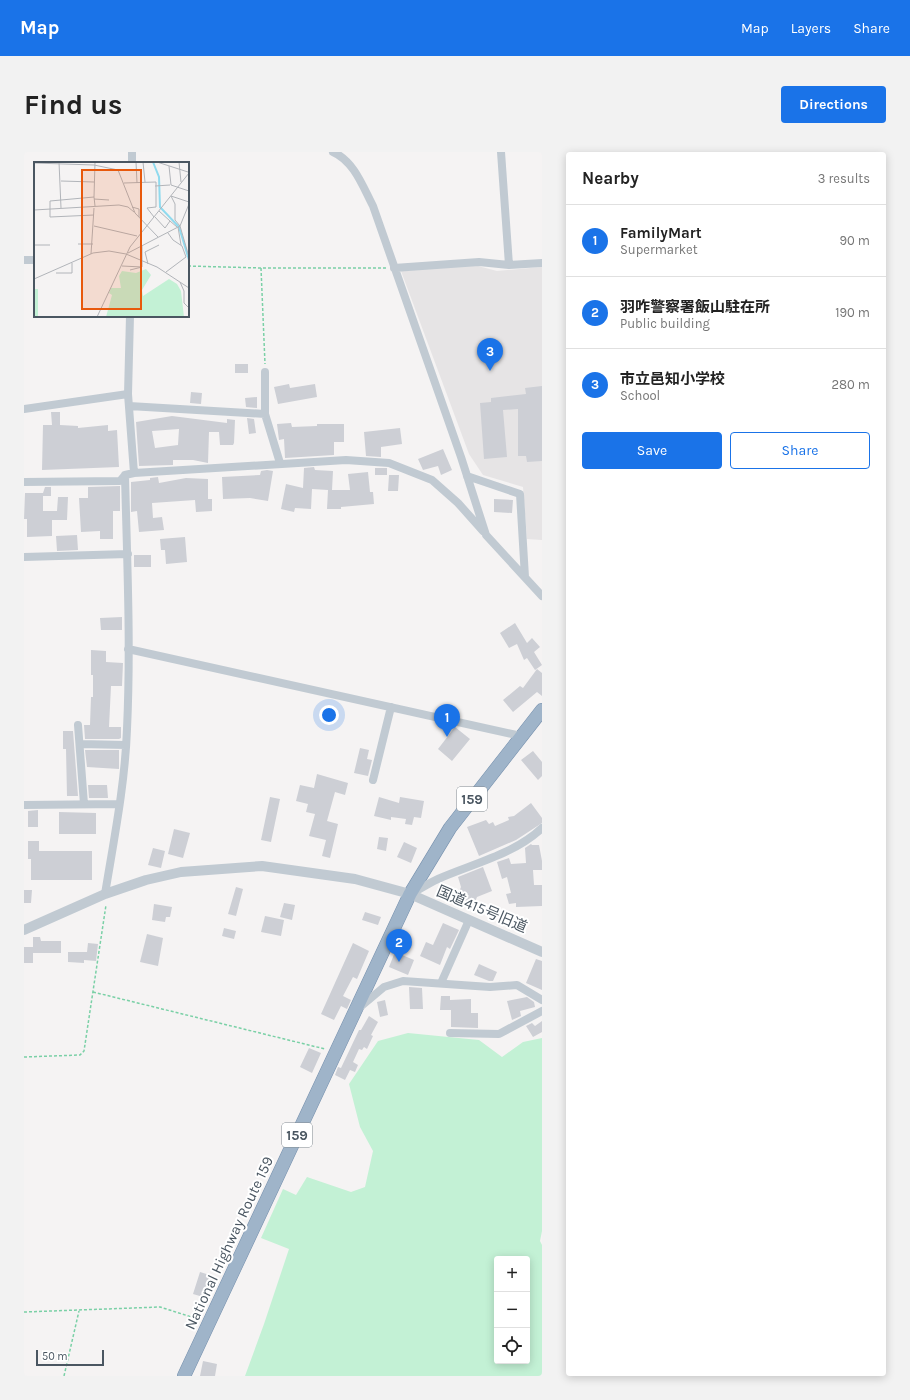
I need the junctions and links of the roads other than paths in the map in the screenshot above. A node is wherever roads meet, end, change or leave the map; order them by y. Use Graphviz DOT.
graph roads {
  1 [pos="333,152"];
  2 [pos="501,152"];
  3 [pos="542,263"];
  4 [pos="509,265"];
  5 [pos="394,268"];
  6 [pos="130,317"];
  7 [pos="265,372"];
  8 [pos="128,394"];
  9 [pos="129,406"];
  10 [pos="24,409"];
  11 [pos="265,414"];
  12 [pos="280,463"];
  13 [pos="134,473"];
  14 [pos="125,475"];
  15 [pos="467,476"];
  16 [pos="24,482"];
  17 [pos="486,535"];
  18 [pos="128,554"];
  19 [pos="24,557"];
  20 [pos="525,577"];
  21 [pos="542,596"];
  22 [pos="128,649"];
  23 [pos="391,707"];
  24 [pos="542,710"];
  25 [pos="78,725"];
  26 [pos="521,736"];
  27 [pos="80,744"];
  28 [pos="126,745"];
  29 [pos="374,780"];
  30 [pos="84,804"];
  31 [pos="119,804"];
  32 [pos="24,805"];
  33 [pos="542,828"];
  34 [pos="106,894"];
  35 [pos="410,894"];
  36 [pos="469,920"];
  37 [pos="24,930"];
  38 [pos="542,952"];
  39 [pos="441,983"];
  40 [pos="542,1000"];
  41 [pos="355,1011"];
  42 [pos="542,1011"];
  43 [pos="450,1033"];
  44 [pos="184,1376"];
  1 -- 5 [label="street"];
  2 -- 4 [label="street"];
  3 -- 4 [label="street"];
  4 -- 5 [label="street"];
  5 -- 15 [label="street"];
  6 -- 8 [label="street"];
  7 -- 11 [label="street"];
  8 -- 9 [label="street"];
  8 -- 10 [label="street"];
  9 -- 11 [label="street"];
  9 -- 13 [label="street"];
  11 -- 12 [label="street"];
  12 -- 13 [label="street"];
  12 -- 17 [label="street"];
  13 -- 14 [label="street"];
  14 -- 16 [label="street"];
  14 -- 18 [label="street"];
  15 -- 17 [label="street"];
  15 -- 20 [label="street"];
  17 -- 20 [label="street"];
  18 -- 19 [label="street"];
  18 -- 22 [label="street"];
  20 -- 21 [label="street"];
  22 -- 23 [label="street"];
  22 -- 28 [label="street"];
  23 -- 26 [label="street"];
  23 -- 29 [label="street"];
  24 -- 26 [label="highway, National Highway Route 159 / 159"];
  25 -- 27 [label="street"];
  26 -- 35 [label="highway, National Highway Route 159 / 159"];
  27 -- 28 [label="street"];
  27 -- 30 [label="street"];
  28 -- 31 [label="street"];
  30 -- 31 [label="street"];
  30 -- 32 [label="street"];
  31 -- 34 [label="street"];
  33 -- 35 [label="street"];
  34 -- 35 [label="street, 国道415号旧道"];
  34 -- 37 [label="street, 国道415号旧道"];
  35 -- 36 [label="street, 国道415号旧道"];
  35 -- 41 [label="highway, National Highway Route 159 / 159"];
  36 -- 38 [label="street, 国道415号旧道"];
  36 -- 39 [label="street"];
  39 -- 40 [label="street"];
  39 -- 41 [label="street"];
  41 -- 44 [label="highway, National Highway Route 159 / 159"];
  42 -- 43 [label="street"];
}
